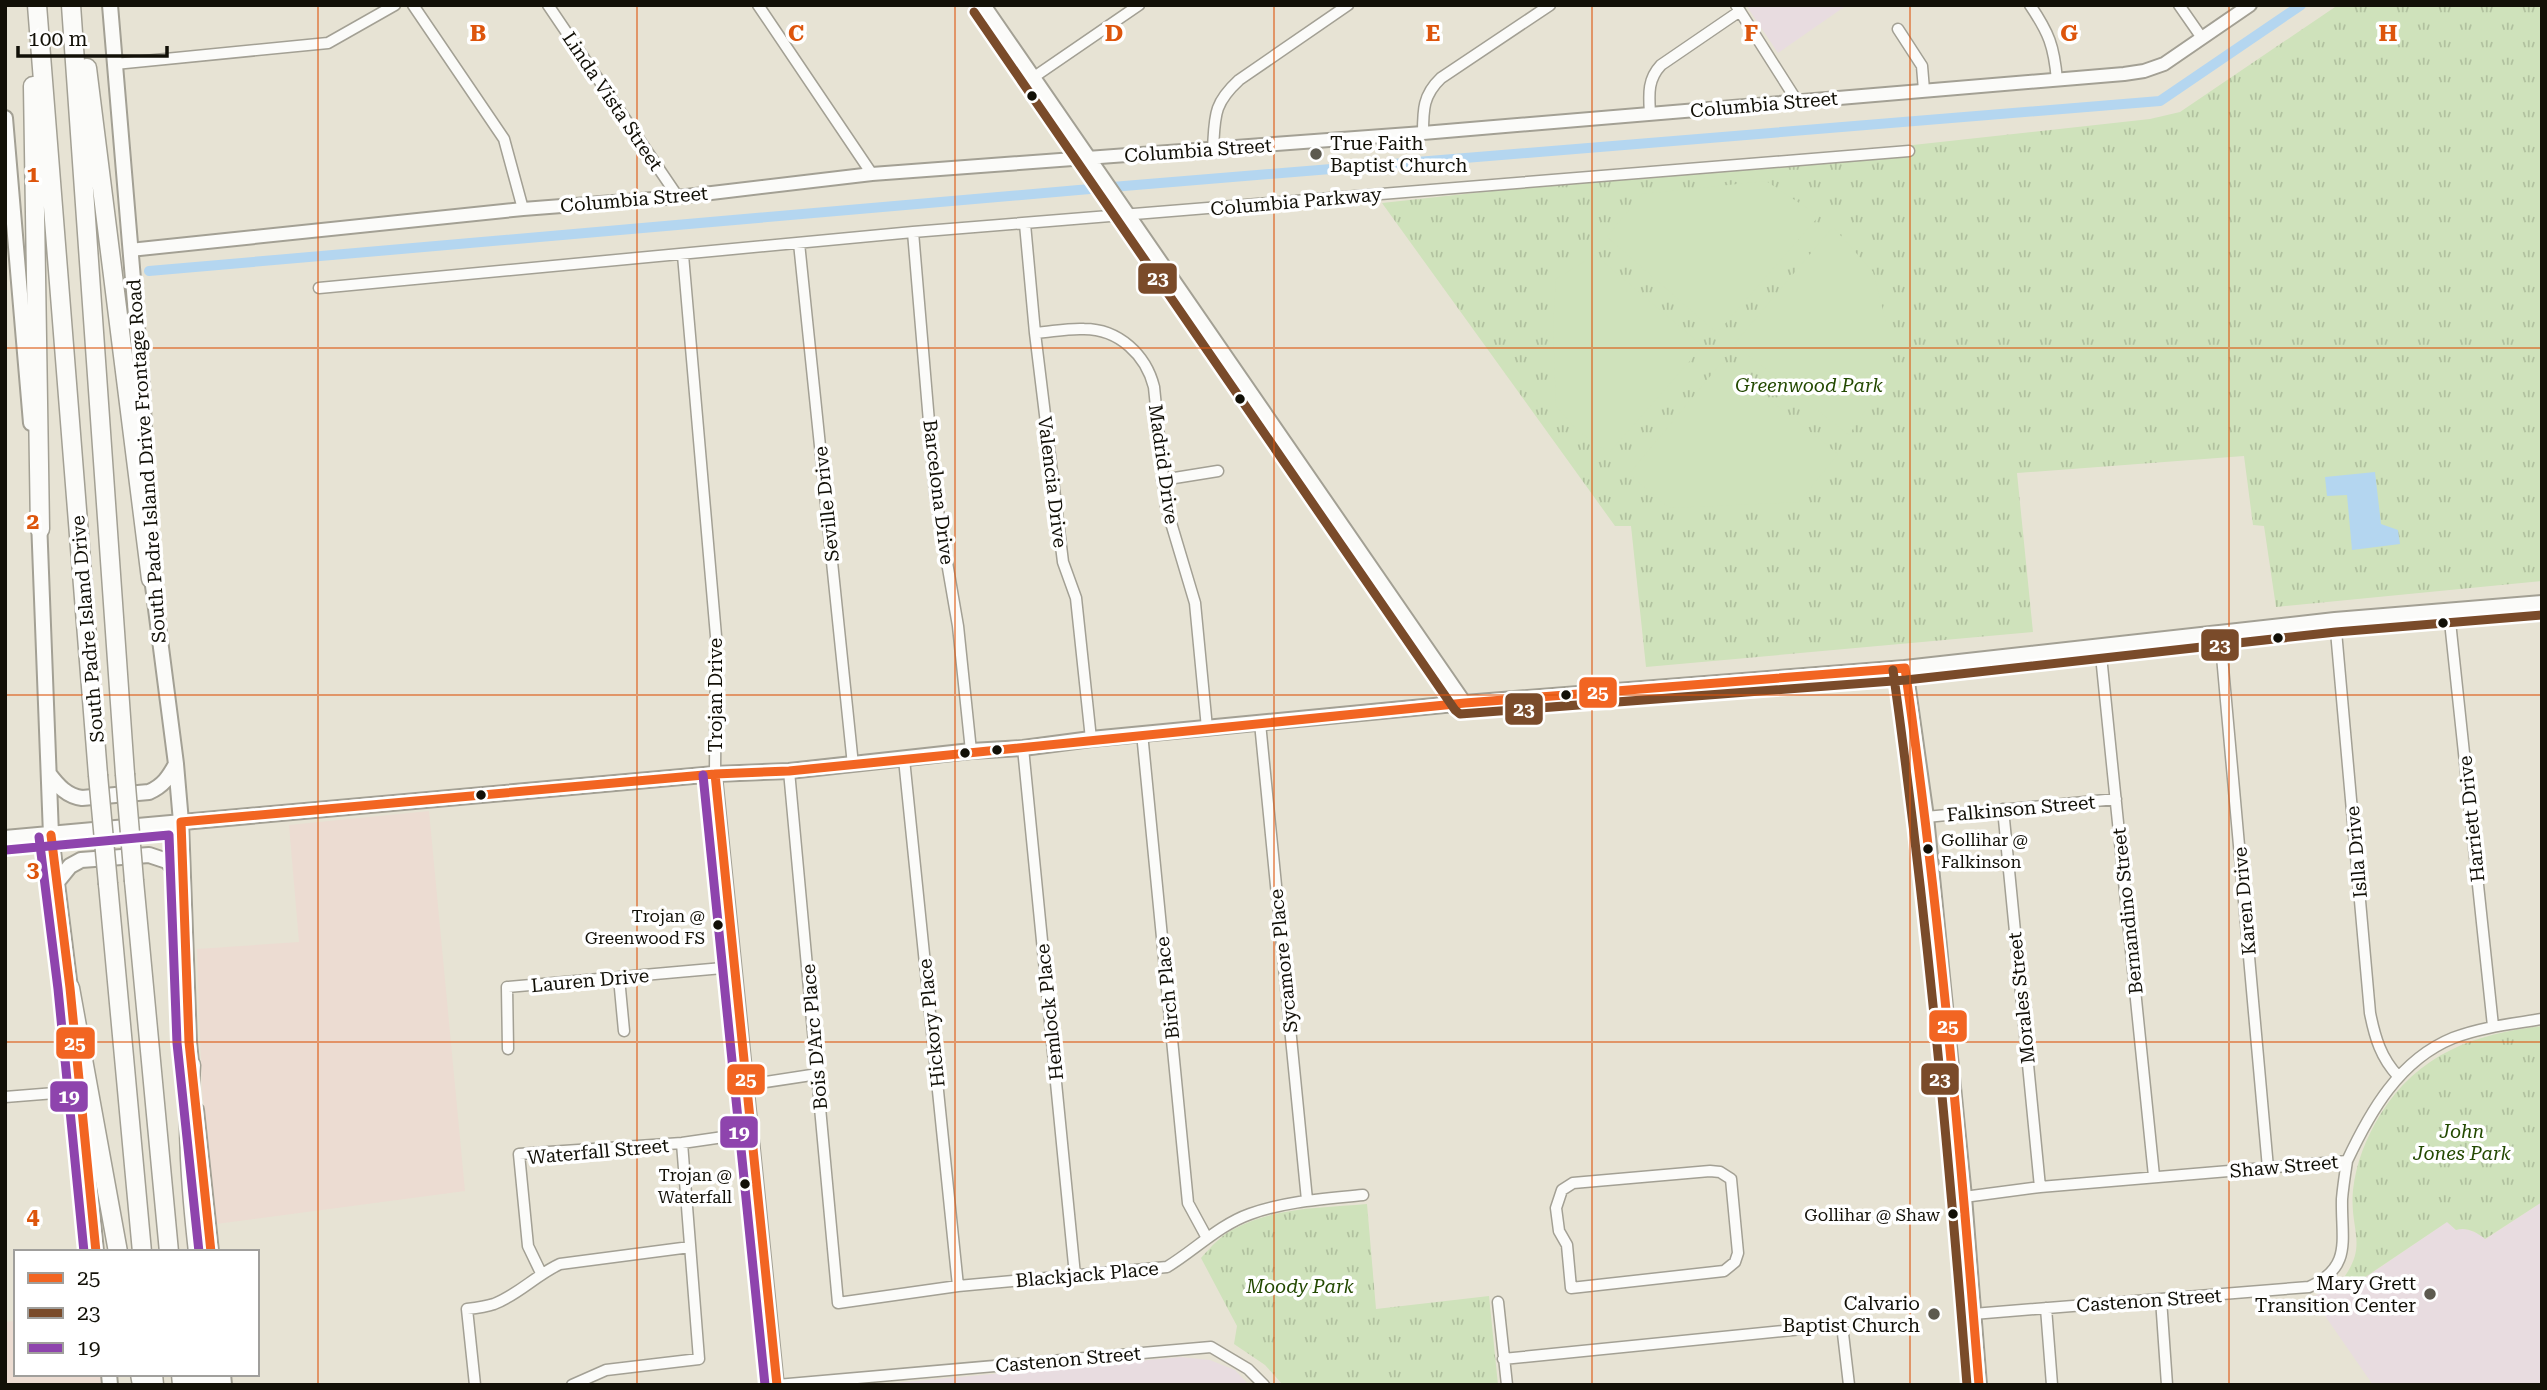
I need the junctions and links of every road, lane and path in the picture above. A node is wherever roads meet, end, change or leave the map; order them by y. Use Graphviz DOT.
graph roads {
  1 [pos="31,5"];
  2 [pos="37,5"];
  3 [pos="71,5"];
  4 [pos="79,5"];
  5 [pos="110,5"];
  6 [pos="395,5"];
  7 [pos="413,5"];
  8 [pos="548,5"];
  9 [pos="758,5"];
  10 [pos="984,5"];
  11 [pos="1139,5"];
  12 [pos="1348,5"];
  13 [pos="1550,5"];
  14 [pos="2030,5"];
  15 [pos="2179,5"];
  16 [pos="2250,5"];
  17 [pos="1738,8"];
  18 [pos="1898,29"];
  19 [pos="2202,38"];
  20 [pos="115,64"];
  21 [pos="1034,77"];
  22 [pos="2057,80"];
  23 [pos="1924,90"];
  24 [pos="1797,101"];
  25 [pos="1650,114"];
  26 [pos="5,118"];
  27 [pos="1423,133"];
  28 [pos="1213,149"];
  29 [pos="1909,151"];
  30 [pos="1090,157"];
  31 [pos="872,174"];
  32 [pos="678,197"];
  33 [pos="523,209"];
  34 [pos="1126,209"];
  35 [pos="1025,224"];
  36 [pos="913,232"];
  37 [pos="799,243"];
  38 [pos="130,250"];
  39 [pos="683,255"];
  40 [pos="319,288"];
  41 [pos="1035,333"];
  42 [pos="1218,471"];
  43 [pos="1162,480"];
  44 [pos="40,529"];
  45 [pos="152,579"];
  46 [pos="2542,603"];
  47 [pos="2448,612"];
  48 [pos="2335,620"];
  49 [pos="2220,634"];
  50 [pos="2100,646"];
  51 [pos="1905,668"];
  52 [pos="1465,703"];
  53 [pos="1260,723"];
  54 [pos="1207,728"];
  55 [pos="1142,733"];
  56 [pos="1091,738"];
  57 [pos="1023,748"];
  58 [pos="971,751"];
  59 [pos="904,759"];
  60 [pos="176,764"];
  61 [pos="853,765"];
  62 [pos="789,771"];
  63 [pos="49,774"];
  64 [pos="715,774"];
  65 [pos="2116,799"];
  66 [pos="2003,810"];
  67 [pos="1926,817"];
  68 [pos="181,822"];
  69 [pos="51,835"];
  70 [pos="5,838"];
  71 [pos="182,878"];
  72 [pos="57,882"];
  73 [pos="734,967"];
  74 [pos="619,978"];
  75 [pos="70,989"];
  76 [pos="2542,1019"];
  77 [pos="2493,1026"];
  78 [pos="624,1031"];
  79 [pos="508,1049"];
  80 [pos="191,1065"];
  81 [pos="818,1074"];
  82 [pos="2399,1076"];
  83 [pos="746,1085"];
  84 [pos="80,1091"];
  85 [pos="5,1097"];
  86 [pos="751,1133"];
  87 [pos="682,1143"];
  88 [pos="2347,1161"];
  89 [pos="2268,1168"];
  90 [pos="2154,1176"];
  91 [pos="2040,1187"];
  92 [pos="1363,1195"];
  93 [pos="1964,1197"];
  94 [pos="1307,1200"];
  95 [pos="167,1227"];
  96 [pos="1207,1238"];
  97 [pos="690,1247"];
  98 [pos="96,1250"];
  99 [pos="118,1250"];
  100 [pos="142,1250"];
  101 [pos="169,1250"];
  102 [pos="176,1250"];
  103 [pos="198,1250"];
  104 [pos="211,1250"];
  105 [pos="541,1273"];
  106 [pos="1074,1275"];
  107 [pos="958,1286"];
  108 [pos="1571,1288"];
  109 [pos="2161,1299"];
  110 [pos="1498,1302"];
  111 [pos="838,1303"];
  112 [pos="2046,1308"];
  113 [pos="1973,1314"];
  114 [pos="1503,1359"];
  115 [pos="475,1385"];
  116 [pos="572,1385"];
  117 [pos="777,1385"];
  118 [pos="1264,1385"];
  119 [pos="1507,1385"];
  120 [pos="1849,1385"];
  121 [pos="1979,1385"];
  122 [pos="2052,1385"];
  123 [pos="2167,1385"];
  1 -- 44 [label="highway"];
  2 -- 100 [label="highway, South Padre Island Drive, bridge"];
  3 -- 95 [label="highway, South Padre Island Drive, bridge"];
  4 -- 45 [label="highway"];
  5 -- 20 [label="main road, South Padre Island Drive Frontage Road"];
  6 -- 20 [label="street"];
  7 -- 33 [label="street"];
  8 -- 32 [label="street, Linda Vista Street"];
  9 -- 31 [label="street"];
  10 -- 21 [label="street"];
  11 -- 21 [label="street"];
  12 -- 28 [label="street"];
  13 -- 27 [label="street"];
  14 -- 22 [label="street"];
  15 -- 19 [label="street"];
  16 -- 19 [label="street, Columbia Street"];
  17 -- 24 [label="street"];
  17 -- 25 [label="street"];
  18 -- 23 [label="street"];
  19 -- 22 [label="street, Columbia Street"];
  20 -- 38 [label="main road, South Padre Island Drive Frontage Road"];
  21 -- 30 [label="street"];
  22 -- 23 [label="street, Columbia Street"];
  23 -- 24 [label="street, Columbia Street"];
  24 -- 25 [label="street, Columbia Street"];
  25 -- 27 [label="street, Columbia Street"];
  26 -- 44 [label="main road"];
  27 -- 28 [label="street, Columbia Street"];
  28 -- 30 [label="street, Columbia Street"];
  29 -- 34 [label="street, Columbia Parkway"];
  30 -- 31 [label="street, Columbia Street"];
  30 -- 34 [label="street"];
  31 -- 32 [label="street, Columbia Street"];
  32 -- 33 [label="street, Columbia Street"];
  33 -- 38 [label="street, Columbia Street"];
  34 -- 35 [label="street, Columbia Parkway"];
  34 -- 52 [label="street"];
  35 -- 36 [label="street, Columbia Parkway"];
  35 -- 41 [label="street, Valencia Drive"];
  36 -- 37 [label="street, Columbia Parkway"];
  36 -- 58 [label="street, Barcelona Drive"];
  37 -- 39 [label="street, Columbia Parkway"];
  37 -- 61 [label="street, Seville Drive"];
  38 -- 45 [label="main road, South Padre Island Drive Frontage Road"];
  39 -- 40 [label="street, Columbia Parkway"];
  39 -- 64 [label="street, Trojan Drive"];
  41 -- 43 [label="street, Madrid Drive"];
  41 -- 56 [label="street, Valencia Drive"];
  42 -- 43 [label="street"];
  43 -- 54 [label="street, Madrid Drive"];
  44 -- 63 [label="main road"];
  45 -- 60 [label="main road, South Padre Island Drive Frontage Road"];
  46 -- 47 [label="main road"];
  47 -- 48 [label="main road"];
  47 -- 77 [label="street, Harriett Drive"];
  48 -- 49 [label="main road"];
  48 -- 82 [label="street, Islla Drive"];
  49 -- 50 [label="main road"];
  49 -- 89 [label="street, Karen Drive"];
  50 -- 51 [label="main road"];
  50 -- 65 [label="street, Bernandino Street"];
  51 -- 52 [label="main road"];
  51 -- 67 [label="main road"];
  52 -- 53 [label="main road"];
  53 -- 54 [label="main road"];
  53 -- 94 [label="street, Sycamore Place"];
  54 -- 55 [label="main road"];
  55 -- 56 [label="main road"];
  55 -- 96 [label="street, Birch Place"];
  56 -- 57 [label="main road"];
  57 -- 58 [label="main road"];
  57 -- 106 [label="street, Hemlock Place"];
  58 -- 59 [label="main road"];
  59 -- 61 [label="main road"];
  59 -- 107 [label="street, Hickory Place"];
  60 -- 63 [label="main road"];
  60 -- 68 [label="main road, South Padre Island Drive Frontage Road"];
  61 -- 62 [label="main road"];
  62 -- 64 [label="main road"];
  62 -- 81 [label="street, Bois D'Arc Place"];
  63 -- 69 [label="main road"];
  64 -- 68 [label="main road"];
  64 -- 73 [label="street, Trojan Drive"];
  65 -- 66 [label="street, Falkinson Street"];
  65 -- 90 [label="street, Bernandino Street"];
  66 -- 67 [label="street, Falkinson Street"];
  66 -- 91 [label="street, Morales Street"];
  67 -- 93 [label="main road"];
  68 -- 69 [label="main road"];
  68 -- 71 [label="main road, South Padre Island Drive Frontage Road"];
  69 -- 70 [label="main road"];
  69 -- 72 [label="main road"];
  71 -- 72 [label="main road"];
  71 -- 80 [label="main road, South Padre Island Drive Frontage Road"];
  72 -- 75 [label="main road"];
  73 -- 74 [label="street, Lauren Drive"];
  73 -- 83 [label="street, Trojan Drive"];
  74 -- 78 [label="street"];
  74 -- 79 [label="street, Lauren Drive"];
  75 -- 84 [label="main road"];
  75 -- 99 [label="highway"];
  76 -- 77 [label="street, Shaw Street"];
  77 -- 82 [label="street, Shaw Street"];
  80 -- 103 [label="highway"];
  80 -- 104 [label="main road, South Padre Island Drive Frontage Road"];
  81 -- 83 [label="street"];
  81 -- 111 [label="street, Bois D'Arc Place"];
  82 -- 88 [label="street, Shaw Street"];
  83 -- 86 [label="street, Trojan Drive"];
  84 -- 85 [label="street"];
  84 -- 98 [label="main road"];
  86 -- 87 [label="street, Waterfall Street"];
  86 -- 117 [label="street, Trojan Drive"];
  87 -- 97 [label="street"];
  87 -- 105 [label="street, Waterfall Street"];
  88 -- 89 [label="street, Shaw Street"];
  88 -- 109 [label="street, Castenon Street"];
  89 -- 90 [label="street, Shaw Street"];
  90 -- 91 [label="street, Shaw Street"];
  91 -- 93 [label="street, Shaw Street"];
  92 -- 94 [label="street, Blackjack Place"];
  93 -- 113 [label="main road"];
  94 -- 96 [label="street, Blackjack Place"];
  95 -- 101 [label="highway, South Padre Island Drive"];
  95 -- 102 [label="highway"];
  96 -- 106 [label="street, Blackjack Place"];
  97 -- 105 [label="street"];
  97 -- 116 [label="street"];
  105 -- 115 [label="street"];
  106 -- 107 [label="street, Blackjack Place"];
  107 -- 111 [label="street, Blackjack Place"];
  108 -- 108 [label="street"];
  109 -- 112 [label="street, Castenon Street"];
  109 -- 123 [label="street"];
  110 -- 114 [label="street"];
  112 -- 113 [label="street, Castenon Street"];
  112 -- 122 [label="street"];
  113 -- 121 [label="main road"];
  114 -- 119 [label="street"];
  114 -- 120 [label="street"];
  117 -- 118 [label="street, Castenon Street"];
}
